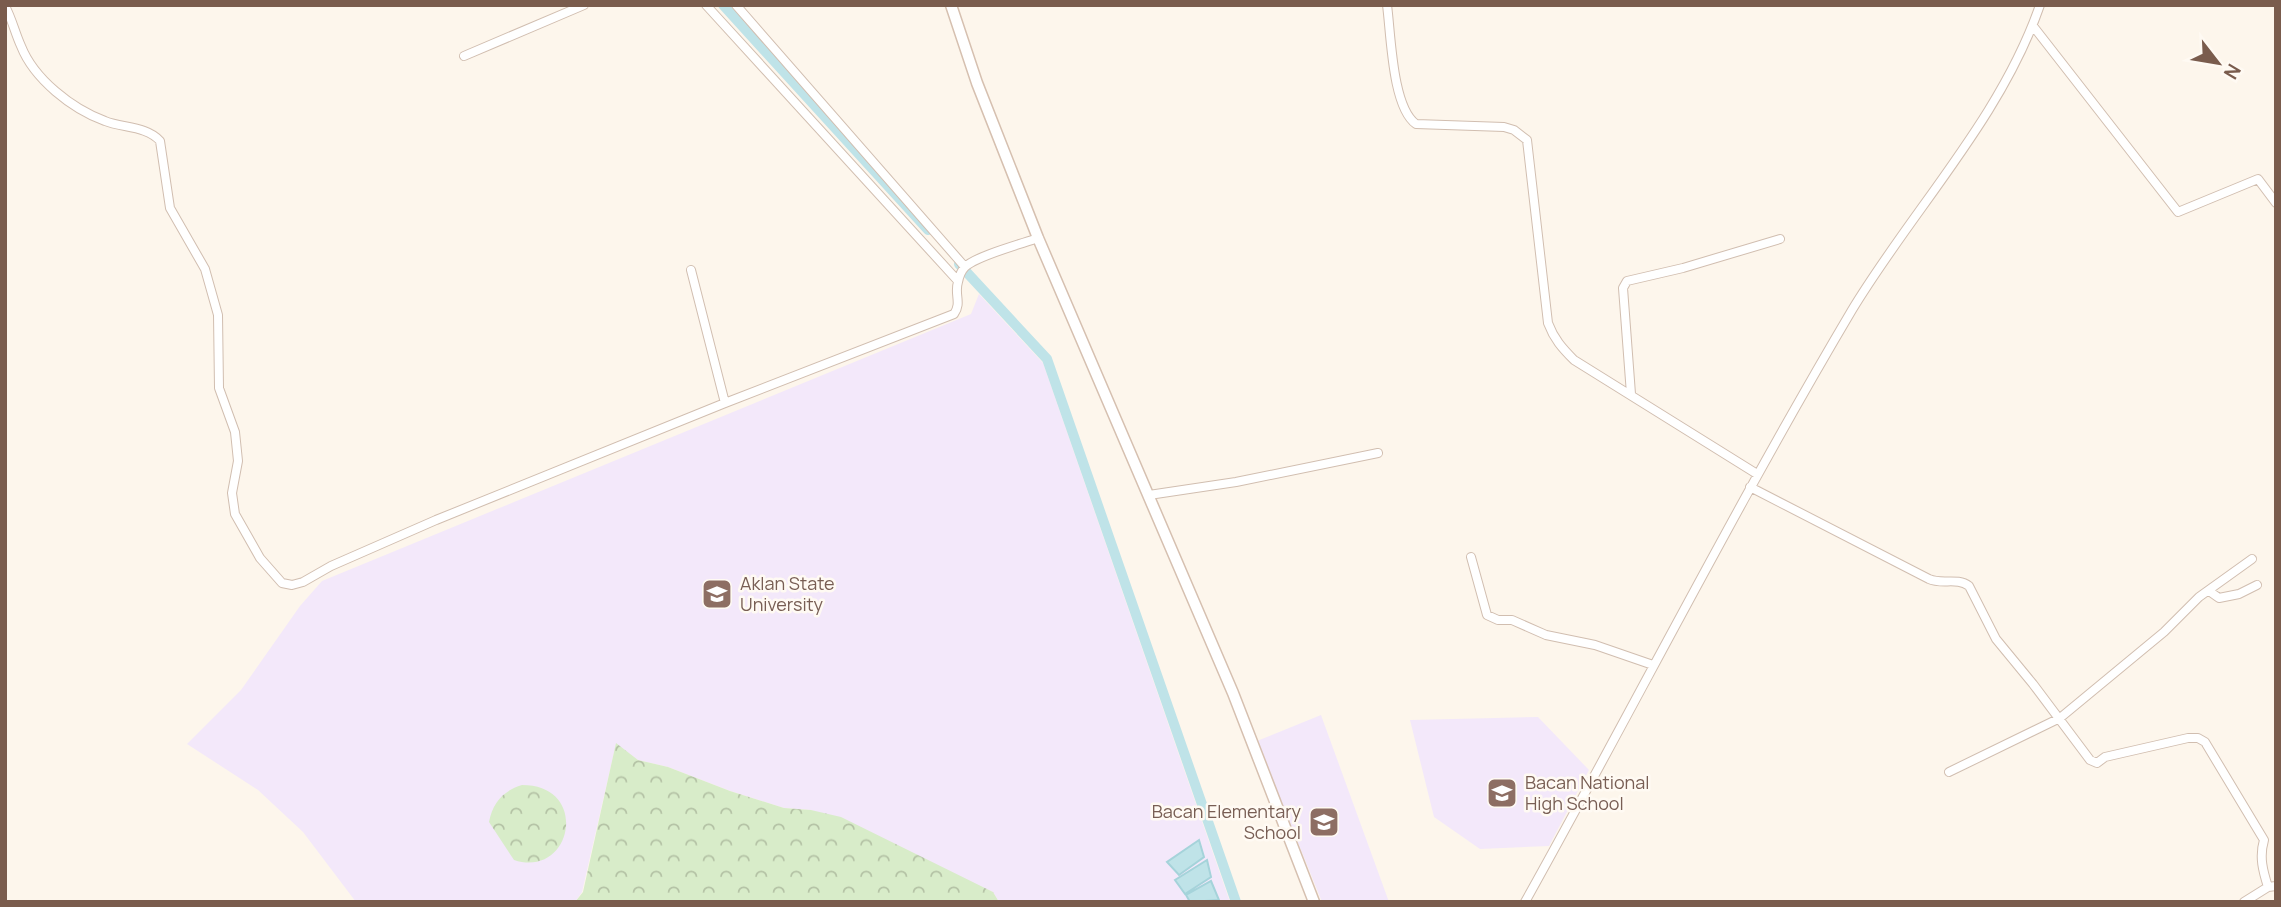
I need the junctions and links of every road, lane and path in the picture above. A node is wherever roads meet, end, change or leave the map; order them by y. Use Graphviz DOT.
graph roads {
  1 [pos="584,5"];
  2 [pos="706,5"];
  3 [pos="736,5"];
  4 [pos="951,5"];
  5 [pos="1387,5"];
  6 [pos="2040,5"];
  7 [pos="5,6"];
  8 [pos="2033,26"];
  9 [pos="464,56"];
  10 [pos="2275,199"];
  11 [pos="1038,238"];
  12 [pos="1780,239"];
  13 [pos="691,270"];
  14 [pos="962,272"];
  15 [pos="1632,394"];
  16 [pos="724,403"];
  17 [pos="1377,453"];
  18 [pos="1757,474"];
  19 [pos="1750,487"];
  20 [pos="1149,495"];
  21 [pos="1471,557"];
  22 [pos="2252,559"];
  23 [pos="2257,585"];
  24 [pos="2209,591"];
  25 [pos="1653,665"];
  26 [pos="2060,718"];
  27 [pos="1949,772"];
  28 [pos="2272,886"];
  29 [pos="1527,901"];
  30 [pos="1314,902"];
  31 [pos="2244,902"];
  1 -- 9 [label="street"];
  2 -- 14 [label="street"];
  3 -- 14 [label="street"];
  4 -- 11 [label="main road"];
  5 -- 15 [label="street"];
  6 -- 8 [label="street"];
  7 -- 16 [label="street"];
  8 -- 10 [label="street"];
  8 -- 18 [label="street"];
  11 -- 14 [label="street"];
  11 -- 20 [label="main road"];
  12 -- 15 [label="street"];
  13 -- 16 [label="street"];
  14 -- 16 [label="street"];
  15 -- 18 [label="street"];
  17 -- 20 [label="street"];
  18 -- 19 [label="street"];
  19 -- 25 [label="street"];
  19 -- 26 [label="street"];
  20 -- 30 [label="main road"];
  21 -- 25 [label="street"];
  22 -- 24 [label="street"];
  23 -- 24 [label="street"];
  24 -- 26 [label="street"];
  25 -- 29 [label="street"];
  26 -- 27 [label="street"];
  26 -- 28 [label="street"];
  28 -- 31 [label="street"];
}
